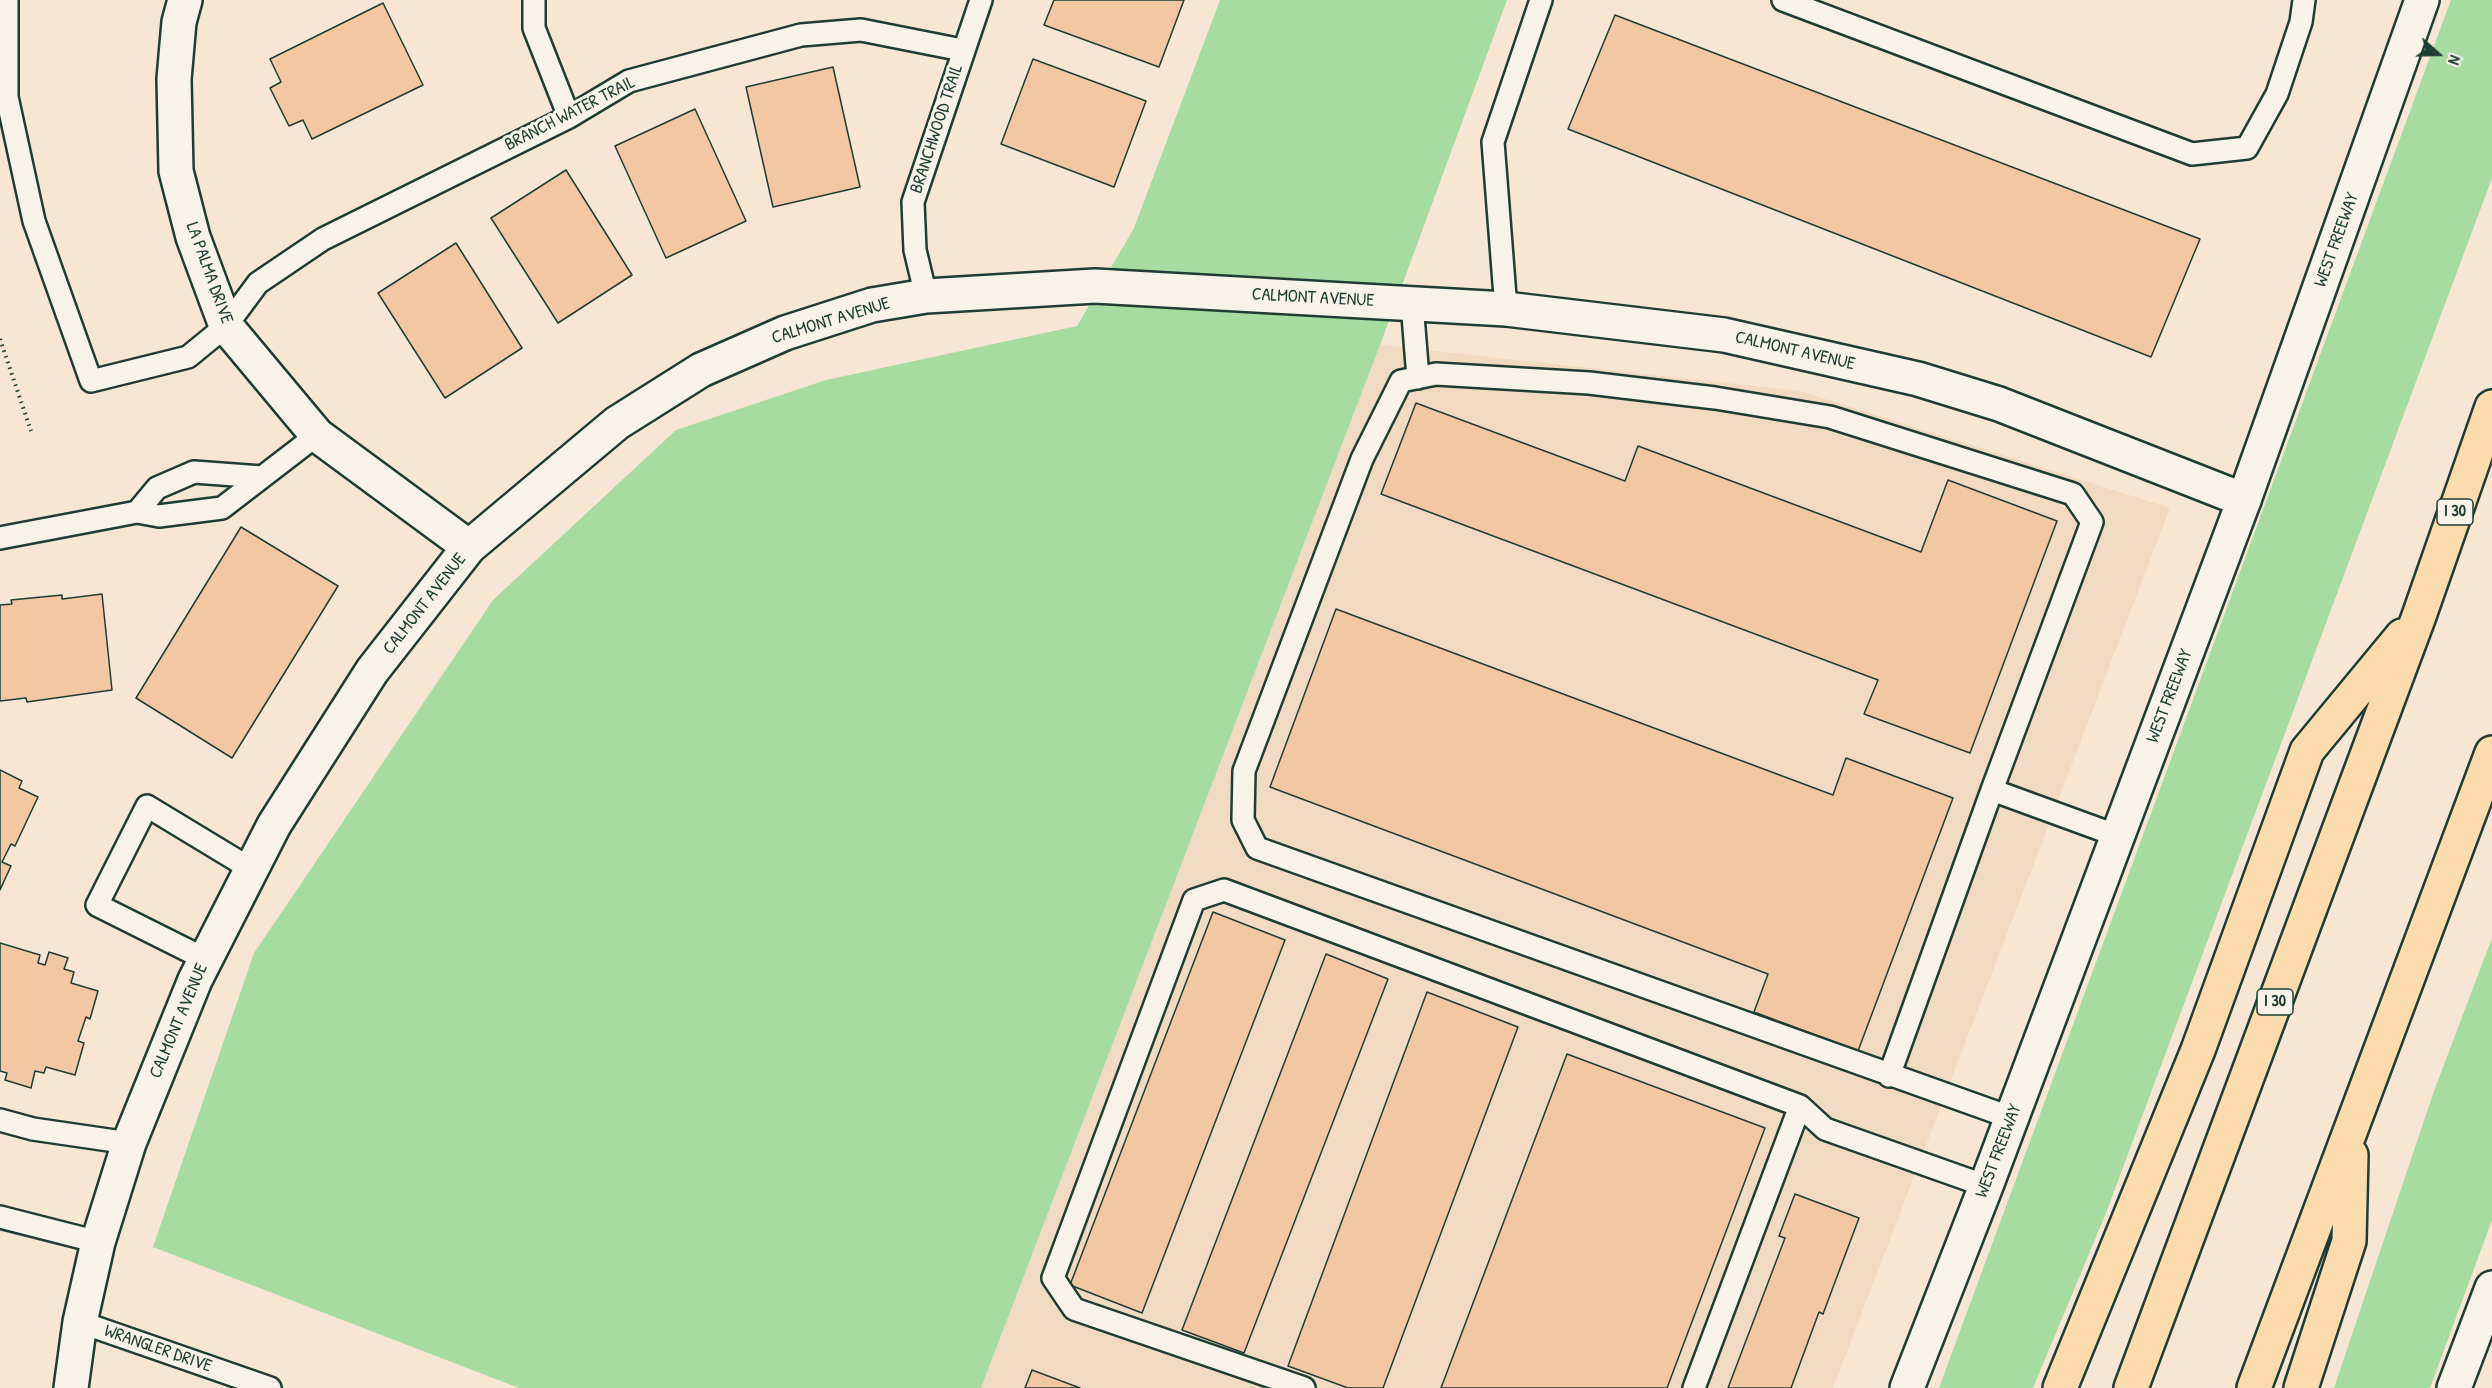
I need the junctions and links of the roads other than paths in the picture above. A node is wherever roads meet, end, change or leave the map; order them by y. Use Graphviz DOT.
graph roads {
  1 [pos="7,0"];
  2 [pos="185,0"];
  3 [pos="534,0"];
  4 [pos="981,0"];
  5 [pos="1542,0"];
  6 [pos="1783,0"];
  7 [pos="2304,0"];
  8 [pos="2422,0"];
  9 [pos="962,50"];
  10 [pos="3,97"];
  11 [pos="569,117"];
  12 [pos="926,296"];
  13 [pos="1412,303"];
  14 [pos="1506,309"];
  15 [pos="226,326"];
  16 [pos="1418,378"];
  17 [pos="2492,407"];
  18 [pos="317,435"];
  19 [pos="262,477"];
  20 [pos="2244,500"];
  21 [pos="137,512"];
  22 [pos="0,538"];
  23 [pos="469,548"];
  24 [pos="2419,616"];
  25 [pos="2492,753"];
  26 [pos="1992,790"];
  27 [pos="2118,836"];
  28 [pos="251,869"];
  29 [pos="205,959"];
  30 [pos="1889,1076"];
  31 [pos="1800,1106"];
  32 [pos="2012,1118"];
  33 [pos="0,1120"];
  34 [pos="2351,1130"];
  35 [pos="129,1143"];
  36 [pos="1986,1186"];
  37 [pos="0,1217"];
  38 [pos="98,1242"];
  39 [pos="2492,1288"];
  40 [pos="80,1322"];
  41 [pos="71,1388"];
  42 [pos="270,1388"];
  43 [pos="1304,1388"];
  44 [pos="1694,1388"];
  45 [pos="1906,1388"];
  46 [pos="2060,1388"];
  47 [pos="2131,1388"];
  48 [pos="2254,1388"];
  49 [pos="2301,1388"];
  50 [pos="2454,1388"];
  1 -- 10 [label="lane"];
  2 -- 15 [label="street, LA PALMA DRIVE"];
  3 -- 11 [label="lane"];
  4 -- 9 [label="lane, BRANCHWOOD TRAIL"];
  5 -- 14 [label="lane"];
  6 -- 7 [label="lane"];
  8 -- 20 [label="street, WEST FREEWAY"];
  9 -- 11 [label="lane, BRANCH WATER TRAIL"];
  9 -- 12 [label="lane, BRANCHWOOD TRAIL"];
  10 -- 15 [label="lane, BRANCH WATER TRAIL"];
  11 -- 15 [label="lane, BRANCH WATER TRAIL"];
  12 -- 13 [label="street, CALMONT AVENUE"];
  12 -- 23 [label="street, CALMONT AVENUE"];
  13 -- 14 [label="street, CALMONT AVENUE"];
  13 -- 16 [label="lane"];
  14 -- 20 [label="street, CALMONT AVENUE"];
  15 -- 18 [label="street, LA PALMA DRIVE"];
  16 -- 26 [label="lane"];
  16 -- 30 [label="lane"];
  17 -- 24 [label="highway, I 30"];
  18 -- 19 [label="lane"];
  18 -- 23 [label="street, LA PALMA DRIVE"];
  19 -- 21 [label="lane"];
  19 -- 21 [label="lane"];
  20 -- 27 [label="street, WEST FREEWAY"];
  21 -- 22 [label="lane"];
  23 -- 28 [label="street, CALMONT AVENUE"];
  24 -- 46 [label="highway"];
  24 -- 47 [label="highway, I 30"];
  25 -- 34 [label="highway"];
  26 -- 27 [label="lane"];
  26 -- 30 [label="lane"];
  27 -- 32 [label="street, WEST FREEWAY"];
  28 -- 29 [label="street, CALMONT AVENUE"];
  28 -- 29 [label="lane"];
  29 -- 35 [label="street, CALMONT AVENUE"];
  30 -- 32 [label="lane"];
  31 -- 36 [label="lane"];
  31 -- 43 [label="lane"];
  31 -- 44 [label="lane"];
  32 -- 36 [label="street, WEST FREEWAY"];
  33 -- 35 [label="lane"];
  34 -- 48 [label="highway"];
  34 -- 49 [label="highway"];
  35 -- 38 [label="street, CALMONT AVENUE"];
  36 -- 45 [label="street, WEST FREEWAY"];
  37 -- 38 [label="lane"];
  38 -- 40 [label="street, CALMONT AVENUE"];
  39 -- 50 [label="street"];
  40 -- 41 [label="street, CALMONT AVENUE"];
  40 -- 42 [label="lane, WRANGLER DRIVE"];
}
